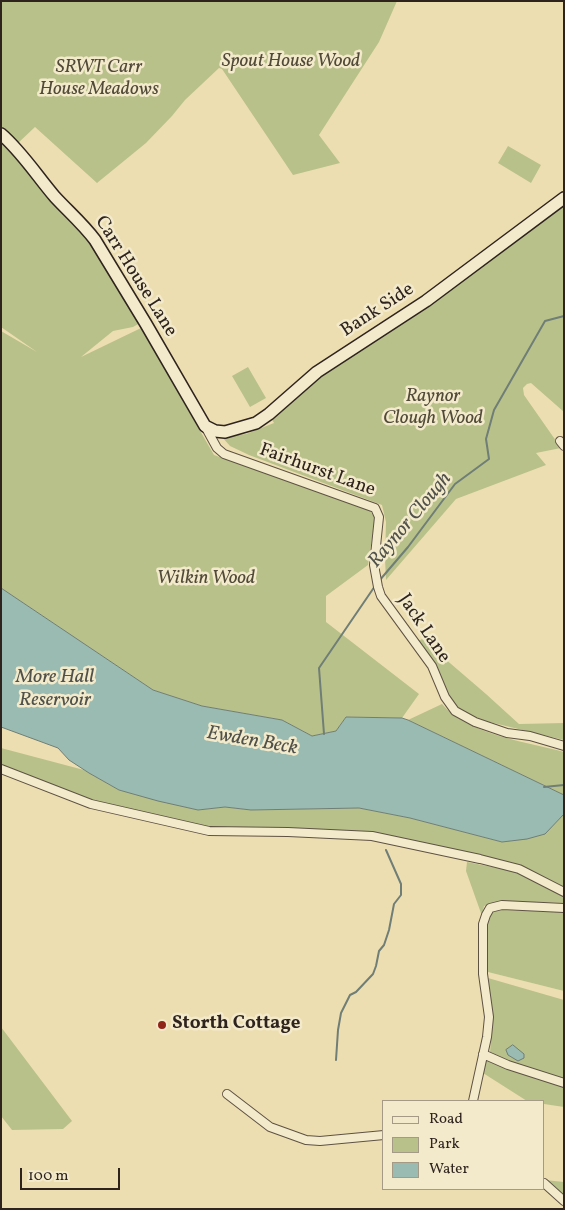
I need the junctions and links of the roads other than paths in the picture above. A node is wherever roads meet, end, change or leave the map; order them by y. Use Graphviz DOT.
graph roads {
  1 [pos="1,134"];
  2 [pos="564,198"];
  3 [pos="205,426"];
  4 [pos="381,596"];
  5 [pos="564,746"];
  6 [pos="1,769"];
  7 [pos="564,892"];
  8 [pos="564,908"];
  9 [pos="483,1054"];
  10 [pos="564,1083"];
  11 [pos="227,1094"];
  12 [pos="473,1100"];
  13 [pos="382,1135"];
  14 [pos="545,1185"];
  15 [pos="564,1201"];
  1 -- 3 [label="street, Carr House Lane"];
  2 -- 3 [label="street, Bank Side"];
  3 -- 4 [label="street, Fairhurst Lane"];
  4 -- 5 [label="street, Jack Lane"];
  6 -- 7 [label="street"];
  8 -- 9 [label="street"];
  9 -- 10 [label="street"];
  9 -- 12 [label="street"];
  11 -- 13 [label="street"];
  14 -- 15 [label="street"];
}
